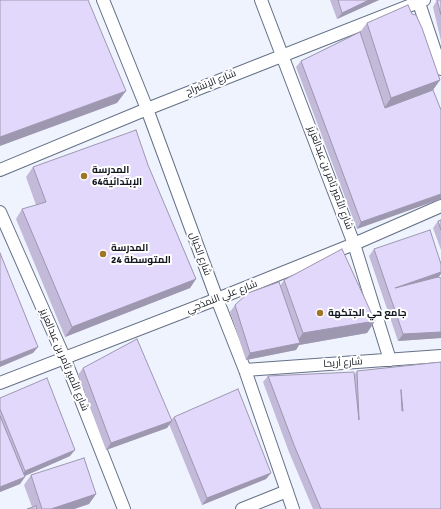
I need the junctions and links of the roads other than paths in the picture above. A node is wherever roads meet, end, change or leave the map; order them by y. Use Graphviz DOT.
graph roads {
  1 [pos="103,0"];
  2 [pos="261,0"];
  3 [pos="420,1"];
  4 [pos="283,54"];
  5 [pos="441,69"];
  6 [pos="147,109"];
  7 [pos="0,170"];
  8 [pos="441,206"];
  9 [pos="0,212"];
  10 [pos="354,244"];
  11 [pos="217,299"];
  12 [pos="441,356"];
  13 [pos="64,357"];
  14 [pos="390,360"];
  15 [pos="245,370"];
  16 [pos="0,382"];
  17 [pos="287,491"];
  18 [pos="124,509"];
  19 [pos="242,509"];
  20 [pos="293,509"];
  1 -- 6 [label="street, شارع الخيال"];
  2 -- 4 [label="street, شارع الأمير ثامر بن عبدالعزيز"];
  3 -- 4 [label="street, شارع الإنشراح"];
  3 -- 5 [label="street"];
  4 -- 6 [label="street, شارع الإنشراح"];
  4 -- 10 [label="street, شارع الأمير ثامر بن عبدالعزيز"];
  6 -- 7 [label="street, شارع الإنشراح"];
  6 -- 11 [label="street, شارع الخيال"];
  8 -- 10 [label="street, شارع علي النمذجي"];
  9 -- 13 [label="street, شارع الأمير ثامر بن عبدالعزيز"];
  10 -- 11 [label="street, شارع علي النمذجي"];
  10 -- 14 [label="street, شارع الأمير ثامر بن عبدالعزيز"];
  11 -- 13 [label="street, شارع علي النمذجي"];
  11 -- 15 [label="street, شارع الخيال"];
  12 -- 14 [label="street, شارع أريحا"];
  13 -- 16 [label="street, شارع علي النمذجي"];
  13 -- 18 [label="street, شارع الأمير ثامر بن عبدالعزيز"];
  14 -- 15 [label="street, شارع أريحا"];
  15 -- 17 [label="street, شارع الخيال"];
  17 -- 19 [label="street"];
  17 -- 20 [label="street, شارع الخيال"];
}
